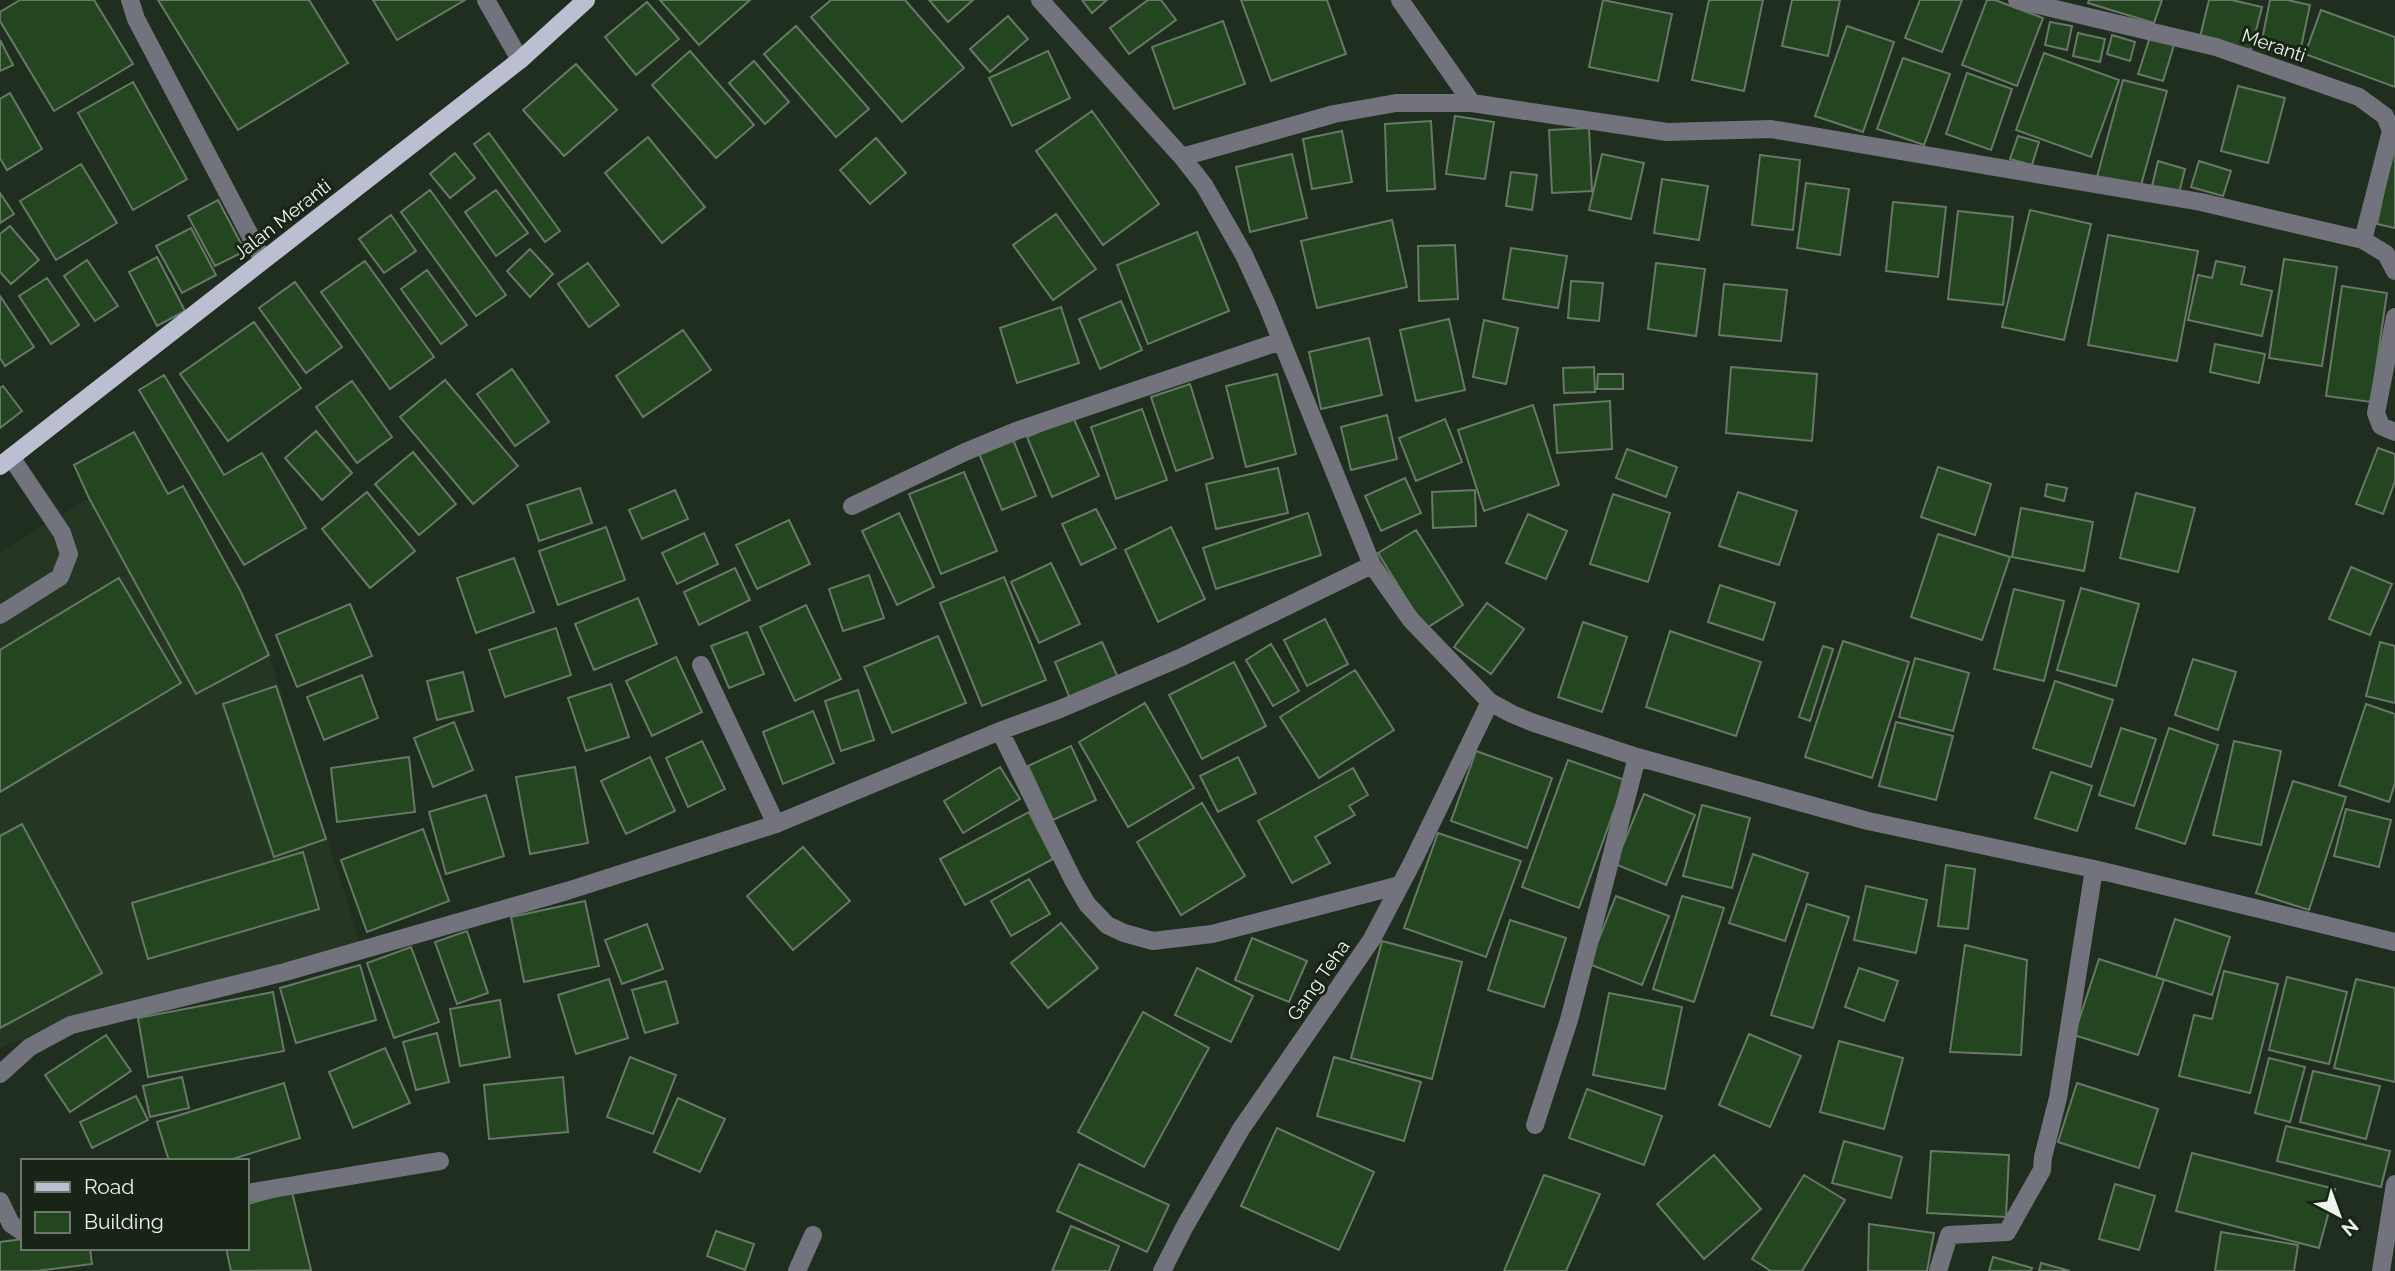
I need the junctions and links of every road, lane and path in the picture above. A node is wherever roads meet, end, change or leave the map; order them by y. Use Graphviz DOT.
graph roads {
  1 [pos="130,0"];
  2 [pos="486,0"];
  3 [pos="586,0"];
  4 [pos="1040,0"];
  5 [pos="1400,0"];
  6 [pos="2017,0"];
  7 [pos="520,60"];
  8 [pos="1472,103"];
  9 [pos="1182,157"];
  10 [pos="2363,240"];
  11 [pos="263,261"];
  12 [pos="2395,271"];
  13 [pos="2395,317"];
  14 [pos="1280,341"];
  15 [pos="2395,432"];
  16 [pos="5,461"];
  17 [pos="852,506"];
  18 [pos="1372,565"];
  19 [pos="0,615"];
  20 [pos="701,665"];
  21 [pos="1490,702"];
  22 [pos="1000,731"];
  23 [pos="1637,758"];
  24 [pos="776,824"];
  25 [pos="2094,869"];
  26 [pos="1400,885"];
  27 [pos="2395,942"];
  28 [pos="0,1074"];
  29 [pos="1535,1125"];
  30 [pos="440,1161"];
  31 [pos="2395,1184"];
  32 [pos="248,1193"];
  33 [pos="0,1201"];
  34 [pos="21,1231"];
  35 [pos="813,1235"];
  36 [pos="797,1271"];
  37 [pos="1162,1271"];
  38 [pos="1938,1271"];
  39 [pos="2381,1271"];
  1 -- 11 [label="street"];
  2 -- 7 [label="street"];
  3 -- 7 [label="main road, Jalan Meranti"];
  4 -- 9 [label="street"];
  5 -- 8 [label="street"];
  6 -- 10 [label="street, Meranti"];
  7 -- 11 [label="main road, Jalan Meranti"];
  8 -- 9 [label="street"];
  8 -- 10 [label="street"];
  9 -- 14 [label="street"];
  10 -- 12 [label="street"];
  11 -- 16 [label="main road, Jalan Meranti"];
  13 -- 15 [label="street"];
  14 -- 17 [label="street"];
  14 -- 18 [label="street"];
  16 -- 19 [label="street"];
  18 -- 21 [label="street"];
  18 -- 22 [label="street"];
  20 -- 24 [label="street"];
  21 -- 23 [label="street"];
  21 -- 26 [label="street, Gang Teha"];
  22 -- 24 [label="street"];
  22 -- 26 [label="street"];
  23 -- 25 [label="street"];
  23 -- 29 [label="street"];
  24 -- 28 [label="street"];
  25 -- 27 [label="street"];
  25 -- 38 [label="street"];
  26 -- 37 [label="street, Gang Teha"];
  30 -- 32 [label="street"];
  31 -- 39 [label="street"];
  33 -- 34 [label="street"];
  35 -- 36 [label="street"];
}
